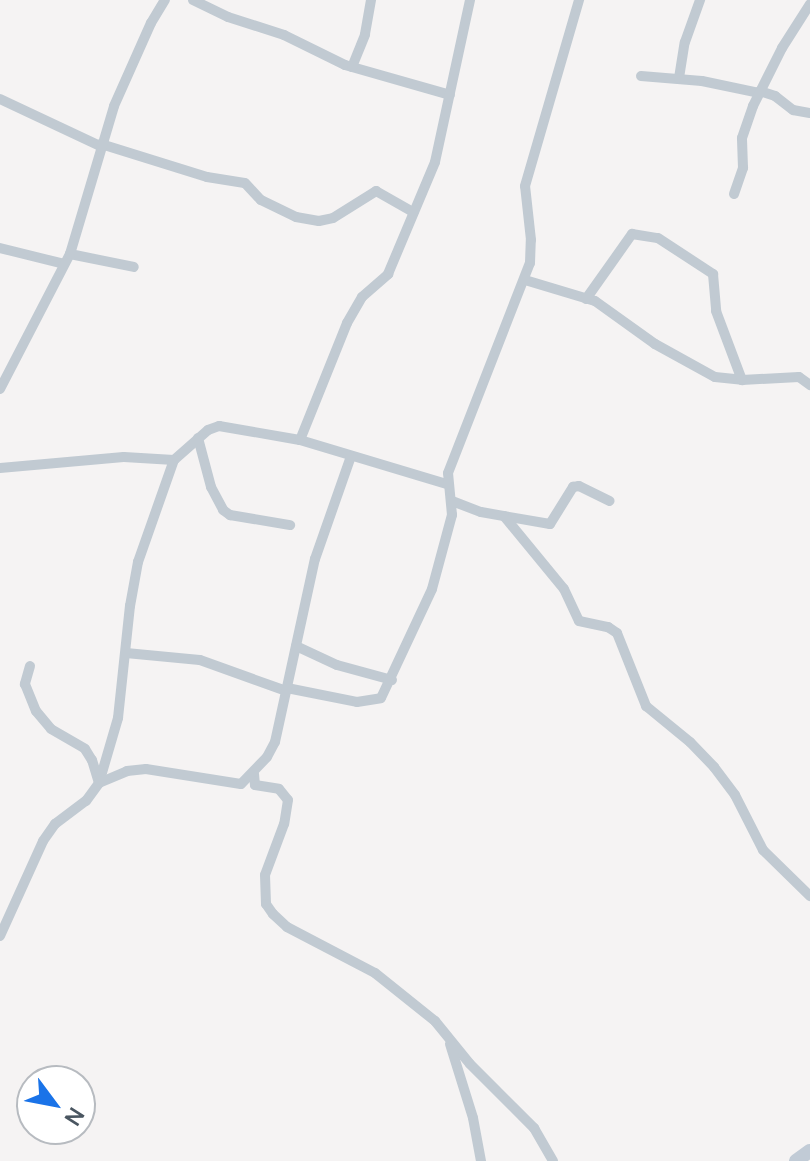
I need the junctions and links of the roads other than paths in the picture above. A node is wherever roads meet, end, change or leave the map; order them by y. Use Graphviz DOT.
graph roads {
  1 [pos="165,0"];
  2 [pos="193,0"];
  3 [pos="371,0"];
  4 [pos="470,0"];
  5 [pos="579,0"];
  6 [pos="700,0"];
  7 [pos="810,4"];
  8 [pos="352,67"];
  9 [pos="641,76"];
  10 [pos="679,78"];
  11 [pos="759,92"];
  12 [pos="450,95"];
  13 [pos="0,99"];
  14 [pos="810,113"];
  15 [pos="100,145"];
  16 [pos="734,194"];
  17 [pos="413,212"];
  18 [pos="0,248"];
  19 [pos="67,259"];
  20 [pos="134,267"];
  21 [pos="525,280"];
  22 [pos="586,299"];
  23 [pos="742,380"];
  24 [pos="810,385"];
  25 [pos="0,389"];
  26 [pos="198,438"];
  27 [pos="300,440"];
  28 [pos="351,456"];
  29 [pos="174,460"];
  30 [pos="0,468"];
  31 [pos="447,484"];
  32 [pos="452,501"];
  33 [pos="610,501"];
  34 [pos="504,516"];
  35 [pos="290,525"];
  36 [pos="296,646"];
  37 [pos="126,653"];
  38 [pos="30,666"];
  39 [pos="392,680"];
  40 [pos="287,689"];
  41 [pos="254,774"];
  42 [pos="99,783"];
  43 [pos="810,896"];
  44 [pos="0,936"];
  45 [pos="448,1038"];
  46 [pos="810,1151"];
  47 [pos="481,1161"];
  48 [pos="553,1161"];
  49 [pos="796,1161"];
  1 -- 15 [label="street"];
  2 -- 8 [label="street"];
  3 -- 8 [label="street"];
  4 -- 12 [label="street"];
  5 -- 21 [label="street"];
  6 -- 10 [label="street"];
  7 -- 11 [label="street"];
  8 -- 12 [label="street"];
  9 -- 10 [label="street"];
  10 -- 11 [label="street"];
  11 -- 14 [label="street"];
  11 -- 16 [label="street"];
  12 -- 17 [label="street"];
  13 -- 15 [label="street"];
  15 -- 17 [label="street"];
  15 -- 19 [label="street"];
  17 -- 27 [label="street"];
  18 -- 19 [label="street"];
  19 -- 20 [label="street"];
  19 -- 25 [label="street"];
  21 -- 22 [label="street"];
  21 -- 31 [label="street"];
  22 -- 23 [label="street"];
  22 -- 23 [label="street"];
  23 -- 24 [label="street"];
  26 -- 27 [label="street"];
  26 -- 29 [label="street"];
  26 -- 35 [label="street"];
  27 -- 28 [label="street"];
  28 -- 31 [label="street"];
  28 -- 36 [label="street"];
  29 -- 30 [label="street"];
  29 -- 37 [label="street"];
  31 -- 32 [label="street"];
  32 -- 34 [label="street"];
  32 -- 39 [label="street"];
  33 -- 34 [label="street"];
  34 -- 43 [label="street"];
  36 -- 39 [label="street"];
  36 -- 40 [label="street"];
  37 -- 40 [label="street"];
  37 -- 42 [label="street"];
  38 -- 42 [label="street"];
  39 -- 40 [label="street"];
  40 -- 41 [label="street"];
  41 -- 42 [label="street"];
  41 -- 45 [label="street"];
  42 -- 44 [label="street"];
  45 -- 47 [label="street"];
  45 -- 48 [label="street"];
  46 -- 49 [label="main road"];
}
